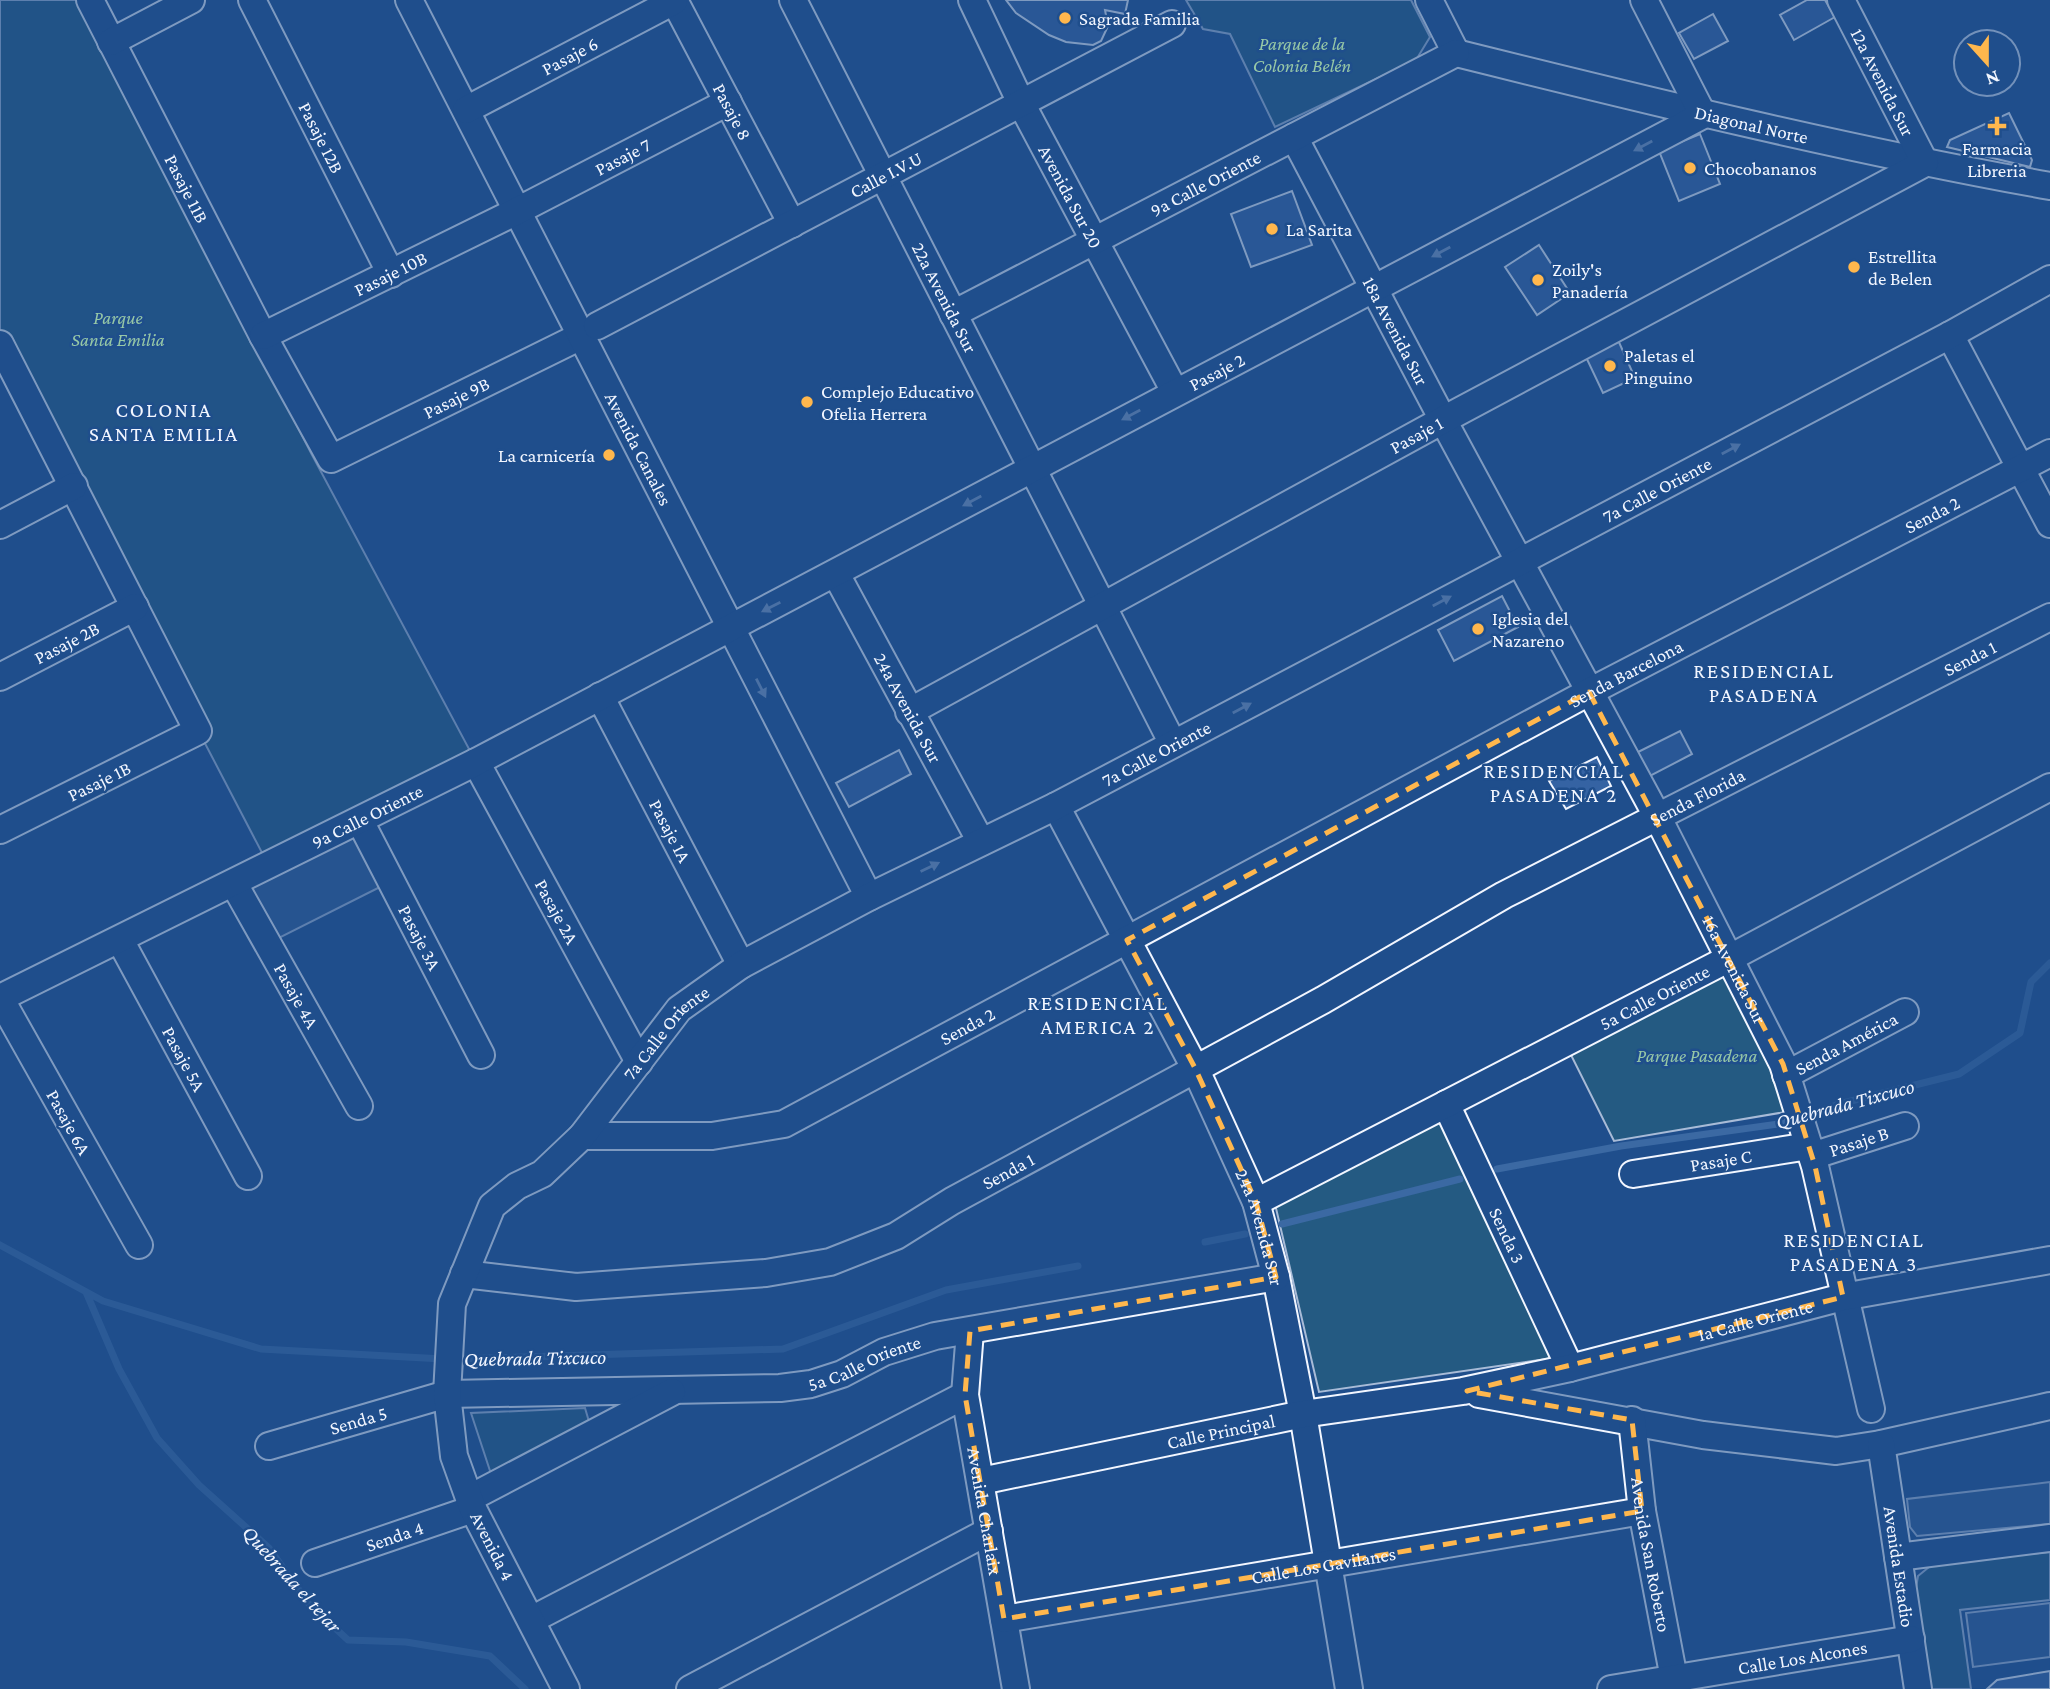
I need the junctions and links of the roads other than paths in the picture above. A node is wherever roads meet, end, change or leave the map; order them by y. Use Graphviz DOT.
graph roads {
  1 [pos="90,0"];
  2 [pos="191,0"];
  3 [pos="251,0"];
  4 [pos="410,0"];
  5 [pos="793,0"];
  6 [pos="972,0"];
  7 [pos="1429,0"];
  8 [pos="1644,0"];
  9 [pos="1841,0"];
  10 [pos="674,1"];
  11 [pos="1172,24"];
  12 [pos="111,43"];
  13 [pos="1456,53"];
  14 [pos="728,102"];
  15 [pos="1021,103"];
  16 [pos="466,110"];
  17 [pos="1703,115"];
  18 [pos="1294,137"];
  19 [pos="1925,163"];
  20 [pos="883,176"];
  21 [pos="2050,186"];
  22 [pos="517,211"];
  23 [pos="792,224"];
  24 [pos="1094,241"];
  25 [pos="391,274"];
  26 [pos="2050,279"];
  27 [pos="1374,288"];
  28 [pos="953,314"];
  29 [pos="589,331"];
  30 [pos="263,335"];
  31 [pos="1950,335"];
  32 [pos="0,344"];
  33 [pos="8,376"];
  34 [pos="1175,392"];
  35 [pos="1443,420"];
  36 [pos="2050,453"];
  37 [pos="331,460"];
  38 [pos="1032,468"];
  39 [pos="2021,468"];
  40 [pos="74,486"];
  41 [pos="2050,523"];
  42 [pos="0,525"];
  43 [pos="1518,560"];
  44 [pos="836,574"];
  45 [pos="1814,575"];
  46 [pos="135,607"];
  47 [pos="1103,607"];
  48 [pos="2050,617"];
  49 [pos="731,627"];
  50 [pos="0,677"];
  51 [pos="1589,692"];
  52 [pos="600,696"];
  53 [pos="1889,701"];
  54 [pos="909,712"];
  55 [pos="1173,744"];
  56 [pos="476,762"];
  57 [pos="1440,772"];
  58 [pos="2050,787"];
  59 [pos="1056,806"];
  60 [pos="1657,816"];
  61 [pos="360,821"];
  62 [pos="0,830"];
  63 [pos="981,842"];
  64 [pos="234,884"];
  65 [pos="1504,895"];
  66 [pos="869,897"];
  67 [pos="120,940"];
  68 [pos="1127,940"];
  69 [pos="1728,958"];
  70 [pos="741,965"];
  71 [pos="0,998"];
  72 [pos="1905,1012"];
  73 [pos="481,1055"];
  74 [pos="639,1062"];
  75 [pos="1195,1068"];
  76 [pos="1786,1075"];
  77 [pos="1446,1104"];
  78 [pos="359,1107"];
  79 [pos="1905,1126"];
  80 [pos="582,1136"];
  81 [pos="1808,1146"];
  82 [pos="1633,1174"];
  83 [pos="248,1175"];
  84 [pos="1256,1202"];
  85 [pos="139,1245"];
  86 [pos="2050,1260"];
  87 [pos="464,1274"];
  88 [pos="1276,1277"];
  89 [pos="1843,1297"];
  90 [pos="970,1331"];
  91 [pos="1570,1368"];
  92 [pos="447,1384"];
  93 [pos="676,1390"];
  94 [pos="1463,1391"];
  95 [pos="965,1395"];
  96 [pos="2050,1406"];
  97 [pos="1871,1409"];
  98 [pos="1303,1414"];
  99 [pos="1632,1420"];
  100 [pos="1881,1444"];
  101 [pos="269,1446"];
  102 [pos="981,1481"];
  103 [pos="472,1503"];
  104 [pos="1642,1511"];
  105 [pos="989,1531"];
  106 [pos="2050,1538"];
  107 [pos="1898,1557"];
  108 [pos="315,1563"];
  109 [pos="1327,1563"];
  110 [pos="1004,1619"];
  111 [pos="531,1620"];
  112 [pos="1910,1639"];
  113 [pos="562,1682"];
  114 [pos="1675,1684"];
  115 [pos="1012,1688"];
  116 [pos="690,1689"];
  117 [pos="1349,1689"];
  118 [pos="1611,1689"];
  119 [pos="1918,1689"];
  1 -- 12 [label="street, Pasaje 11B"];
  2 -- 12 [label="street"];
  3 -- 25 [label="street, Pasaje 12B"];
  4 -- 16 [label="street, Avenida Canales"];
  5 -- 20 [label="street, 22a Avenida Sur"];
  6 -- 15 [label="street, Avenida Sur 20"];
  7 -- 13 [label="street"];
  8 -- 17 [label="street"];
  9 -- 19 [label="street, 12a Avenida Sur"];
  10 -- 14 [label="street, Pasaje 8"];
  10 -- 16 [label="street, Pasaje 6"];
  11 -- 15 [label="street, Calle I.V.U"];
  12 -- 30 [label="street, Pasaje 11B"];
  13 -- 17 [label="street, Diagonal Norte"];
  13 -- 18 [label="street, 9a Calle Oriente"];
  14 -- 22 [label="street, Pasaje 7"];
  14 -- 23 [label="street, Pasaje 8"];
  15 -- 20 [label="street, Calle I.V.U"];
  15 -- 24 [label="street, Avenida Sur 20"];
  16 -- 22 [label="street, Avenida Canales"];
  17 -- 19 [label="street, Diagonal Norte"];
  17 -- 27 [label="street, Pasaje 2, one-way"];
  18 -- 24 [label="street, 9a Calle Oriente"];
  18 -- 27 [label="street, 18a Avenida Sur"];
  19 -- 21 [label="street, Diagonal Norte"];
  19 -- 35 [label="street, Pasaje 1"];
  20 -- 23 [label="street, Calle I.V.U"];
  20 -- 28 [label="street, 22a Avenida Sur"];
  22 -- 25 [label="street, Pasaje 10B"];
  22 -- 29 [label="street, Avenida Canales"];
  23 -- 29 [label="street, Calle I.V.U"];
  24 -- 28 [label="street, 9a Calle Oriente"];
  24 -- 34 [label="street, Avenida Sur 20"];
  25 -- 30 [label="street, Pasaje 10B"];
  26 -- 31 [label="street, 7a Calle Oriente"];
  27 -- 34 [label="street, Pasaje 2"];
  27 -- 35 [label="street, 18a Avenida Sur"];
  28 -- 38 [label="street, 22a Avenida Sur"];
  29 -- 37 [label="street, Pasaje 9B"];
  29 -- 49 [label="street, Avenida Canales"];
  30 -- 37 [label="street, Pasaje 11B"];
  31 -- 39 [label="street"];
  43 -- 31 [label="street, 7a Calle Oriente, one-way"];
  32 -- 33 [label="street"];
  33 -- 40 [label="street"];
  34 -- 38 [label="street, Pasaje 2, one-way"];
  35 -- 43 [label="street, 18a Avenida Sur"];
  35 -- 47 [label="street, Pasaje 1"];
  36 -- 39 [label="street, Senda 2"];
  38 -- 44 [label="street, Pasaje 2, one-way"];
  38 -- 47 [label="street, 22a Avenida Sur"];
  39 -- 41 [label="street"];
  39 -- 45 [label="street, Senda 2"];
  40 -- 42 [label="street"];
  40 -- 46 [label="street"];
  43 -- 51 [label="street, 16a Avenida Sur"];
  55 -- 43 [label="street, 7a Calle Oriente, one-way"];
  44 -- 49 [label="street, Pasaje 2, one-way"];
  44 -- 54 [label="street, 24a Avenida Sur"];
  45 -- 51 [label="street, Senda Barcelona"];
  46 -- 50 [label="street, Pasaje 2B"];
  46 -- 62 [label="street, Pasaje 1B"];
  47 -- 54 [label="street, Pasaje 1"];
  47 -- 55 [label="street, 22a Avenida Sur"];
  48 -- 53 [label="street, Senda 1"];
  49 -- 52 [label="street, 9a Calle Oriente"];
  49 -- 66 [label="street, Avenida Canales, one-way"];
  51 -- 57 [label="street, Senda Barcelona"];
  51 -- 60 [label="street, 16a Avenida Sur"];
  52 -- 56 [label="street, 9a Calle Oriente"];
  52 -- 70 [label="street, Pasaje 1A"];
  53 -- 60 [label="street, Senda Florida"];
  54 -- 63 [label="street, 24a Avenida Sur"];
  55 -- 59 [label="street, 7a Calle Oriente"];
  56 -- 61 [label="street, 9a Calle Oriente"];
  56 -- 74 [label="street, Pasaje 2A"];
  57 -- 68 [label="street, Senda 2"];
  58 -- 69 [label="street, 5a Calle Oriente"];
  59 -- 63 [label="street, 7a Calle Oriente"];
  59 -- 68 [label="street, 24a Avenida Sur"];
  60 -- 65 [label="street, Senda Florida"];
  60 -- 69 [label="street, 16a Avenida Sur"];
  61 -- 64 [label="street, 9a Calle Oriente"];
  61 -- 73 [label="street, Pasaje 3A"];
  66 -- 63 [label="street, 7a Calle Oriente, one-way"];
  64 -- 67 [label="street, 9a Calle Oriente"];
  64 -- 78 [label="street, Pasaje 4A"];
  65 -- 75 [label="street, Senda 1"];
  66 -- 70 [label="street, 7a Calle Oriente"];
  67 -- 71 [label="street, 9a Calle Oriente"];
  67 -- 83 [label="street, Pasaje 5A"];
  68 -- 75 [label="street, 24a Avenida Sur"];
  68 -- 80 [label="street, Senda 2"];
  69 -- 76 [label="street, 16a Avenida Sur"];
  69 -- 77 [label="street, 5a Calle Oriente"];
  70 -- 74 [label="street, 7a Calle Oriente"];
  71 -- 85 [label="street, Pasaje 6A"];
  72 -- 76 [label="street, Senda América"];
  74 -- 80 [label="street, 7a Calle Oriente"];
  75 -- 84 [label="street, 24a Avenida Sur"];
  75 -- 87 [label="street, Senda 1"];
  76 -- 81 [label="street, 16a Avenida Sur"];
  77 -- 84 [label="street, 5a Calle Oriente"];
  77 -- 91 [label="street, Senda 3"];
  79 -- 81 [label="street, Pasaje B"];
  80 -- 87 [label="street, 7a Calle Oriente"];
  81 -- 82 [label="street, Pasaje C"];
  81 -- 89 [label="street, 16a Avenida Sur"];
  84 -- 88 [label="street, 24a Avenida Sur"];
  86 -- 89 [label="street, 1a Calle Oriente"];
  87 -- 92 [label="street, 7a Calle Oriente"];
  88 -- 90 [label="street, 5a Calle Oriente"];
  88 -- 98 [label="street, 24a Avenida Sur"];
  89 -- 91 [label="street, 1a Calle Oriente"];
  89 -- 97 [label="street, 16a Avenida Sur"];
  90 -- 93 [label="street, 5a Calle Oriente"];
  90 -- 95 [label="street, Avenida Charlaix"];
  91 -- 94 [label="street, 1a Calle Oriente"];
  92 -- 93 [label="street, 5a Calle Oriente"];
  92 -- 101 [label="street, Senda 5"];
  92 -- 103 [label="street, Avenida 4"];
  93 -- 103 [label="street, Senda 4"];
  94 -- 98 [label="street, Calle Principal"];
  94 -- 99 [label="street"];
  95 -- 102 [label="street, Avenida Charlaix"];
  95 -- 111 [label="street"];
  96 -- 100 [label="street"];
  98 -- 102 [label="street, Calle Principal"];
  98 -- 109 [label="street, 24a Avenida Sur"];
  99 -- 100 [label="street"];
  99 -- 104 [label="street, Avenida San Roberto"];
  100 -- 107 [label="street, Avenida Estadio"];
  102 -- 105 [label="street, Avenida Charlaix"];
  103 -- 108 [label="street, Senda 4"];
  103 -- 111 [label="street, Avenida 4"];
  104 -- 109 [label="street, Calle Los Gavilanes"];
  104 -- 114 [label="street, Avenida San Roberto"];
  105 -- 110 [label="street, Avenida Charlaix"];
  105 -- 116 [label="street"];
  106 -- 107 [label="street"];
  107 -- 112 [label="street, Avenida Estadio"];
  109 -- 110 [label="street, Calle Los Gavilanes"];
  109 -- 117 [label="street, 24a Avenida Sur"];
  110 -- 115 [label="street, Avenida Charlaix"];
  111 -- 113 [label="street, Avenida 4"];
  112 -- 114 [label="street, Calle Los Alcones"];
  112 -- 119 [label="street, Avenida Estadio"];
  114 -- 118 [label="street, Calle Los Alcones"];
}
